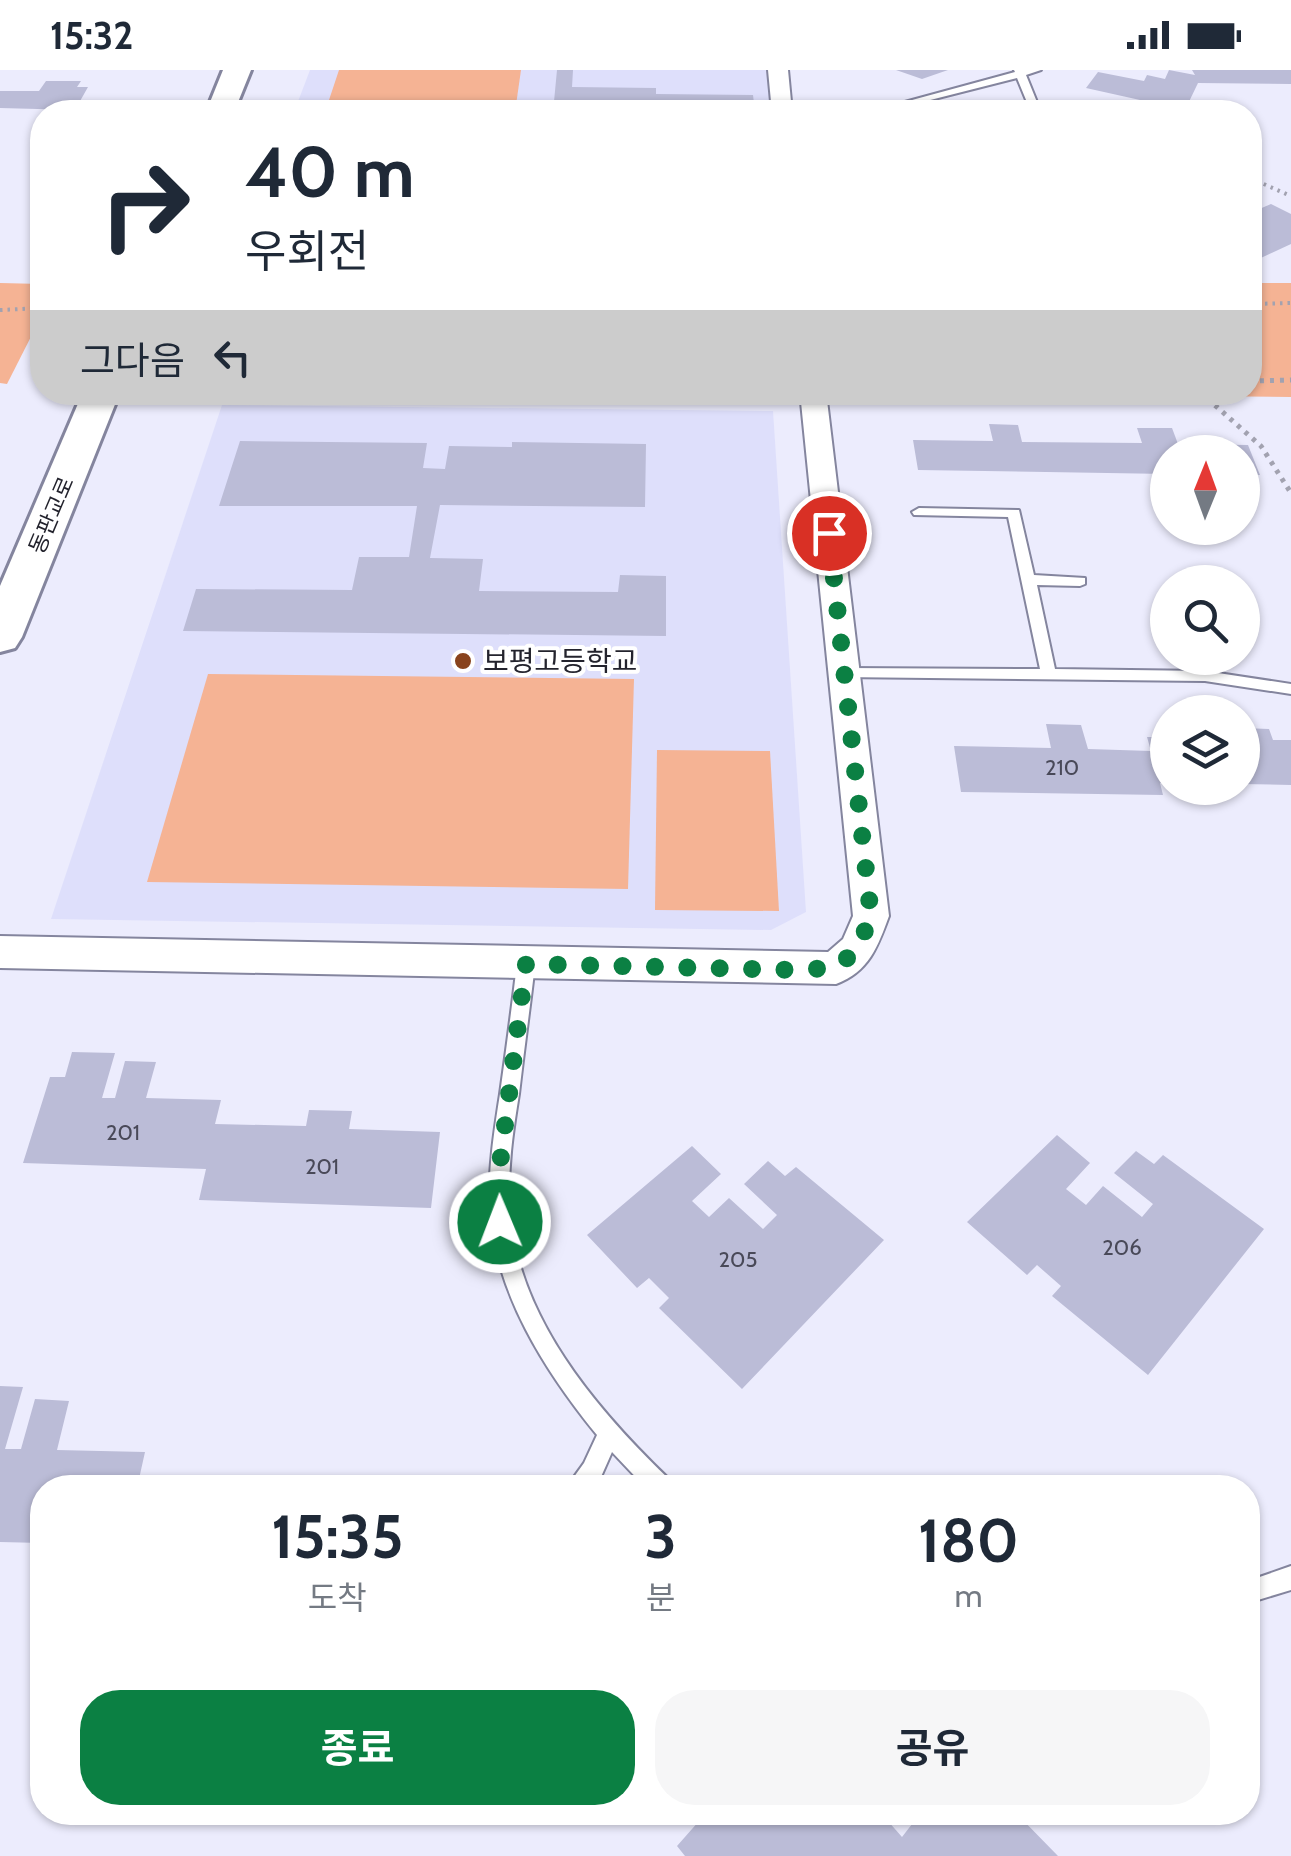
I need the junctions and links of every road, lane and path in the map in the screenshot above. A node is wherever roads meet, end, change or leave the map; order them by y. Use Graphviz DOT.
graph roads {
  1 [pos="238,70"];
  2 [pos="778,70"];
  3 [pos="1036,70"];
  4 [pos="1019,72"];
  5 [pos="225,100"];
  6 [pos="781,100"];
  7 [pos="916,100"];
  8 [pos="1031,100"];
  9 [pos="1262,183"];
  10 [pos="1291,196"];
  11 [pos="1291,303"];
  12 [pos="1262,304"];
  13 [pos="30,309"];
  14 [pos="0,310"];
  15 [pos="1291,380"];
  16 [pos="1262,381"];
  17 [pos="97,405"];
  18 [pos="815,405"];
  19 [pos="1215,405"];
  20 [pos="1291,493"];
  21 [pos="919,512"];
  22 [pos="1028,580"];
  23 [pos="1080,581"];
  24 [pos="0,637"];
  25 [pos="844,673"];
  26 [pos="1049,675"];
  27 [pos="1291,689"];
  28 [pos="0,952"];
  29 [pos="526,964"];
  30 [pos="609,1433"];
  31 [pos="588,1475"];
  32 [pos="648,1475"];
  33 [pos="1291,1578"];
  34 [pos="1260,1588"];
  1 -- 5 [label="main road"];
  2 -- 6 [label="street"];
  3 -- 4 [label="lane"];
  4 -- 7 [label="lane"];
  4 -- 8 [label="lane"];
  9 -- 10 [label="path"];
  11 -- 12 [label="path"];
  13 -- 14 [label="path"];
  15 -- 16 [label="path"];
  17 -- 24 [label="main road, 동판교로"];
  18 -- 25 [label="street"];
  19 -- 20 [label="path"];
  21 -- 22 [label="lane"];
  22 -- 23 [label="lane"];
  22 -- 26 [label="lane"];
  25 -- 26 [label="lane"];
  25 -- 29 [label="street"];
  26 -- 27 [label="lane"];
  28 -- 29 [label="street"];
  29 -- 30 [label="lane"];
  30 -- 31 [label="lane"];
  30 -- 32 [label="lane"];
  33 -- 34 [label="lane"];
}
